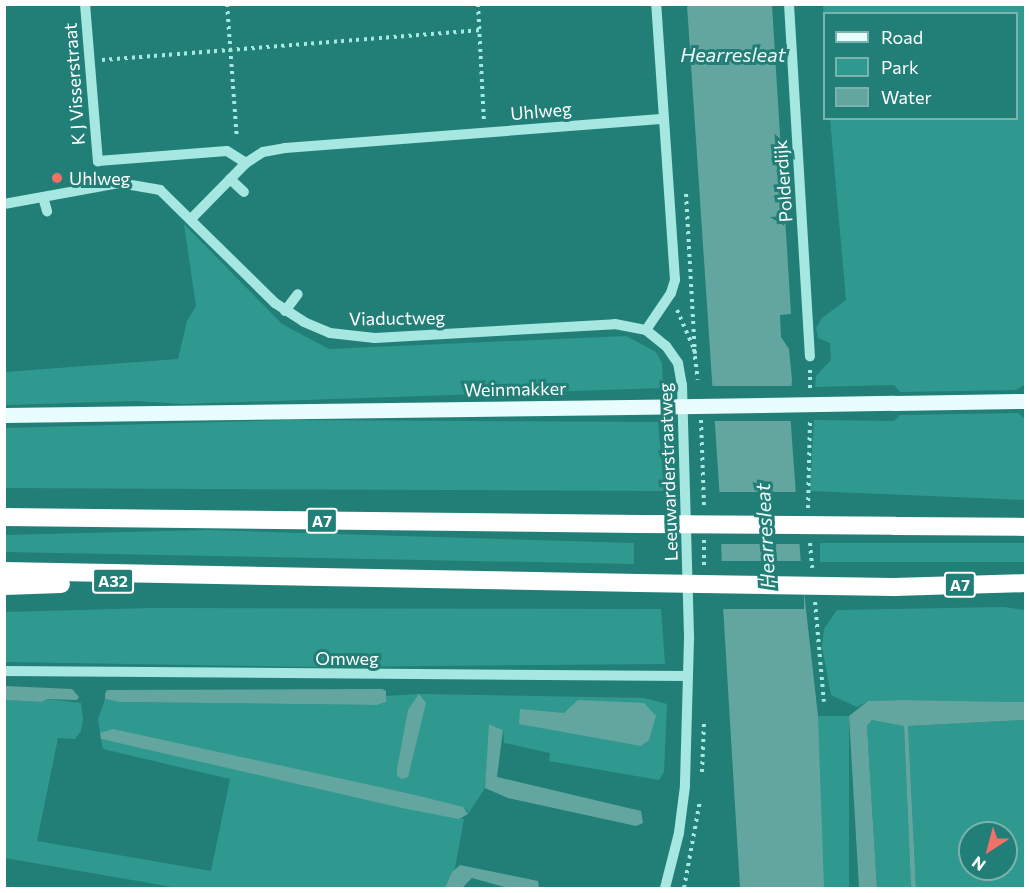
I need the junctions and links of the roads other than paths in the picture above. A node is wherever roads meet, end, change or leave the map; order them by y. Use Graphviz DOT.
graph roads {
  1 [pos="85,4"];
  2 [pos="656,4"];
  3 [pos="789,4"];
  4 [pos="664,119"];
  5 [pos="246,163"];
  6 [pos="230,179"];
  7 [pos="244,192"];
  8 [pos="43,197"];
  9 [pos="4,204"];
  10 [pos="47,211"];
  11 [pos="192,218"];
  12 [pos="298,294"];
  13 [pos="285,310"];
  14 [pos="646,330"];
  15 [pos="810,356"];
  16 [pos="1025,401"];
  17 [pos="4,416"];
  18 [pos="4,517"];
  19 [pos="1026,527"];
  20 [pos="4,571"];
  21 [pos="221,577"];
  22 [pos="1026,583"];
  23 [pos="4,586"];
  24 [pos="4,671"];
  25 [pos="688,676"];
  26 [pos="665,888"];
  1 -- 5 [label="street, K J Visserstraat"];
  2 -- 4 [label="street"];
  3 -- 15 [label="street, Polderdijk"];
  4 -- 5 [label="street, Uhlweg"];
  4 -- 14 [label="street"];
  5 -- 6 [label="street, Uhlweg"];
  6 -- 7 [label="street"];
  6 -- 11 [label="street, Uhlweg"];
  8 -- 9 [label="street"];
  8 -- 10 [label="street"];
  8 -- 11 [label="street"];
  11 -- 13 [label="street, Viaductweg"];
  12 -- 13 [label="street"];
  13 -- 14 [label="street, Viaductweg"];
  14 -- 25 [label="street, Leeuwarderstraatweg"];
  16 -- 17 [label="main road, Weinmakker, bridge"];
  18 -- 19 [label="highway, A7, bridge"];
  20 -- 21 [label="highway, A7"];
  21 -- 22 [label="highway, A7, bridge"];
  21 -- 23 [label="highway, A32"];
  24 -- 25 [label="street, Omweg"];
  25 -- 26 [label="street, Leeuwarderstraatweg"];
}
